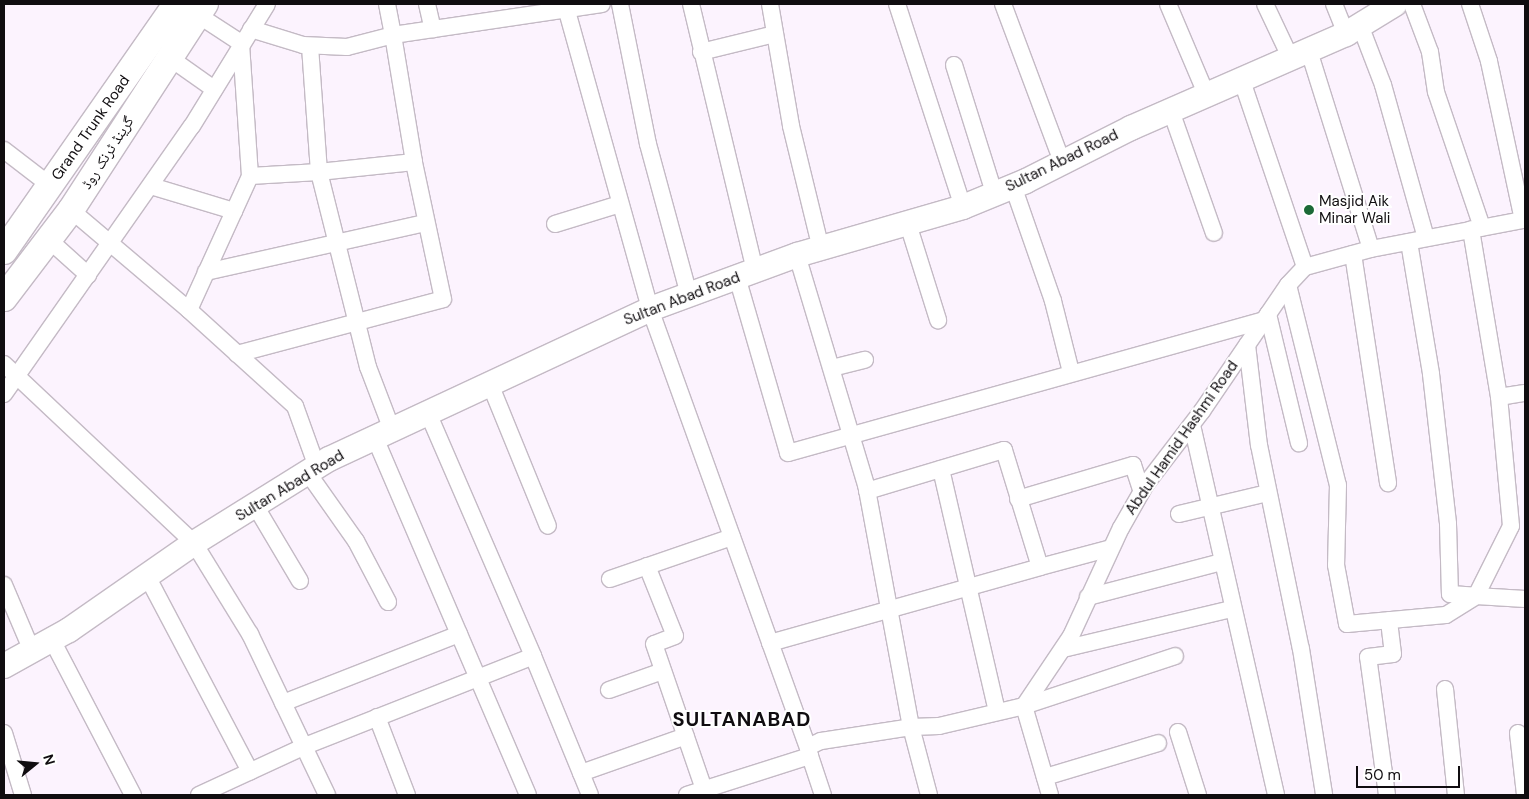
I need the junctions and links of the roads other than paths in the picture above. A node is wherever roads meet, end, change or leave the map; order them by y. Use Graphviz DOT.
graph roads {
  1 [pos="267,4"];
  2 [pos="387,4"];
  3 [pos="427,4"];
  4 [pos="602,4"];
  5 [pos="620,4"];
  6 [pos="691,4"];
  7 [pos="770,4"];
  8 [pos="897,4"];
  9 [pos="1004,4"];
  10 [pos="1168,4"];
  11 [pos="1265,4"];
  12 [pos="1334,4"];
  13 [pos="1394,4"];
  14 [pos="1412,4"];
  15 [pos="1470,4"];
  16 [pos="566,7"];
  17 [pos="181,8"];
  18 [pos="251,29"];
  19 [pos="433,29"];
  20 [pos="1353,30"];
  21 [pos="775,34"];
  22 [pos="393,35"];
  23 [pos="241,44"];
  24 [pos="310,46"];
  25 [pos="146,48"];
  26 [pos="701,52"];
  27 [pos="1300,55"];
  28 [pos="169,60"];
  29 [pos="954,65"];
  30 [pos="1242,81"];
  31 [pos="214,90"];
  32 [pos="1207,96"];
  33 [pos="1171,111"];
  34 [pos="4,150"];
  35 [pos="414,162"];
  36 [pos="1062,162"];
  37 [pos="319,172"];
  38 [pos="250,176"];
  39 [pos="50,186"];
  40 [pos="151,186"];
  41 [pos="1004,190"];
  42 [pos="620,204"];
  43 [pos="963,207"];
  44 [pos="71,210"];
  45 [pos="234,212"];
  46 [pos="426,223"];
  47 [pos="555,224"];
  48 [pos="908,224"];
  49 [pos="1524,224"];
  50 [pos="1477,228"];
  51 [pos="1214,233"];
  52 [pos="1426,238"];
  53 [pos="48,240"];
  54 [pos="1409,242"];
  55 [pos="109,243"];
  56 [pos="337,244"];
  57 [pos="821,248"];
  58 [pos="1371,249"];
  59 [pos="4,250"];
  60 [pos="1353,254"];
  61 [pos="796,255"];
  62 [pos="1305,268"];
  63 [pos="206,272"];
  64 [pos="746,274"];
  65 [pos="88,275"];
  66 [pos="1288,284"];
  67 [pos="689,294"];
  68 [pos="4,298"];
  69 [pos="650,309"];
  70 [pos="189,310"];
  71 [pos="1265,318"];
  72 [pos="938,320"];
  73 [pos="357,322"];
  74 [pos="1247,345"];
  75 [pos="237,354"];
  76 [pos="865,360"];
  77 [pos="4,364"];
  78 [pos="832,368"];
  79 [pos="1071,372"];
  80 [pos="18,375"];
  81 [pos="490,384"];
  82 [pos="1525,393"];
  83 [pos="4,394"];
  84 [pos="1499,397"];
  85 [pos="428,413"];
  86 [pos="1192,425"];
  87 [pos="383,434"];
  88 [pos="852,436"];
  89 [pos="1298,443"];
  90 [pos="941,469"];
  91 [pos="312,470"];
  92 [pos="1388,483"];
  93 [pos="867,491"];
  94 [pos="1142,492"];
  95 [pos="1268,493"];
  96 [pos="1018,499"];
  97 [pos="1208,506"];
  98 [pos="256,507"];
  99 [pos="1179,514"];
  100 [pos="1518,525"];
  101 [pos="548,526"];
  102 [pos="732,537"];
  103 [pos="194,543"];
  104 [pos="1111,548"];
  105 [pos="1221,562"];
  106 [pos="647,566"];
  107 [pos="1040,567"];
  108 [pos="147,576"];
  109 [pos="610,579"];
  110 [pos="300,581"];
  111 [pos="4,585"];
  112 [pos="968,587"];
  113 [pos="1476,596"];
  114 [pos="1088,597"];
  115 [pos="1525,599"];
  116 [pos="388,602"];
  117 [pos="1232,609"];
  118 [pos="890,610"];
  119 [pos="1389,620"];
  120 [pos="459,634"];
  121 [pos="770,643"];
  122 [pos="42,645"];
  123 [pos="1063,649"];
  124 [pos="533,656"];
  125 [pos="1175,656"];
  126 [pos="4,666"];
  127 [pos="664,671"];
  128 [pos="478,678"];
  129 [pos="1445,689"];
  130 [pos="609,690"];
  131 [pos="283,703"];
  132 [pos="1024,706"];
  133 [pos="997,712"];
  134 [pos="377,717"];
  135 [pos="912,727"];
  136 [pos="1178,732"];
  137 [pos="4,733"];
  138 [pos="1518,733"];
  139 [pos="686,736"];
  140 [pos="1158,743"];
  141 [pos="304,746"];
  142 [pos="809,751"];
  143 [pos="250,771"];
  144 [pos="581,773"];
  145 [pos="1045,777"];
  146 [pos="705,792"];
  147 [pos="1525,794"];
  148 [pos="23,795"];
  149 [pos="133,795"];
  150 [pos="199,795"];
  151 [pos="327,795"];
  152 [pos="407,795"];
  153 [pos="528,795"];
  154 [pos="590,795"];
  155 [pos="687,795"];
  156 [pos="823,795"];
  157 [pos="929,795"];
  158 [pos="1050,795"];
  159 [pos="1198,795"];
  160 [pos="1276,795"];
  161 [pos="1324,795"];
  162 [pos="1387,795"];
  163 [pos="1456,795"];
  1 -- 18 [label="street"];
  2 -- 22 [label="street"];
  3 -- 19 [label="street"];
  4 -- 16 [label="street"];
  5 -- 67 [label="street"];
  6 -- 26 [label="street"];
  7 -- 21 [label="street"];
  8 -- 43 [label="street"];
  9 -- 36 [label="street"];
  10 -- 32 [label="street"];
  11 -- 27 [label="street"];
  12 -- 20 [label="street"];
  13 -- 20 [label="street, Sultan Abad Road"];
  14 -- 50 [label="street"];
  15 -- 49 [label="street"];
  16 -- 19 [label="street"];
  16 -- 42 [label="street"];
  17 -- 23 [label="street"];
  17 -- 25 [label="main road, Grand Trunk Road"];
  17 -- 28 [label="main road, گرینڈ ٹرنک روڈ"];
  18 -- 23 [label="street"];
  18 -- 24 [label="street"];
  19 -- 22 [label="street"];
  20 -- 27 [label="street, Sultan Abad Road"];
  20 -- 52 [label="street"];
  21 -- 26 [label="street"];
  21 -- 57 [label="street"];
  22 -- 24 [label="street"];
  22 -- 35 [label="street"];
  23 -- 31 [label="street"];
  23 -- 38 [label="street"];
  24 -- 37 [label="street"];
  25 -- 28 [label="main road"];
  25 -- 39 [label="main road, Grand Trunk Road"];
  26 -- 64 [label="street"];
  27 -- 30 [label="street, Sultan Abad Road"];
  27 -- 58 [label="street"];
  28 -- 31 [label="street"];
  28 -- 44 [label="main road, گرینڈ ٹرنک روڈ"];
  29 -- 41 [label="street"];
  30 -- 32 [label="street, Sultan Abad Road"];
  30 -- 62 [label="street"];
  31 -- 40 [label="street"];
  32 -- 33 [label="street, Sultan Abad Road"];
  33 -- 36 [label="street, Sultan Abad Road"];
  33 -- 51 [label="street"];
  34 -- 39 [label="street"];
  35 -- 37 [label="street"];
  35 -- 46 [label="street"];
  36 -- 41 [label="street, Sultan Abad Road"];
  37 -- 38 [label="street"];
  37 -- 56 [label="street"];
  38 -- 45 [label="street"];
  39 -- 59 [label="main road, Grand Trunk Road"];
  40 -- 45 [label="street"];
  40 -- 55 [label="street"];
  41 -- 43 [label="street, Sultan Abad Road"];
  41 -- 79 [label="street"];
  42 -- 47 [label="street"];
  42 -- 69 [label="street"];
  43 -- 48 [label="street, Sultan Abad Road"];
  44 -- 53 [label="main road, گرینڈ ٹرنک روڈ"];
  44 -- 55 [label="street"];
  45 -- 63 [label="street"];
  46 -- 56 [label="street"];
  46 -- 73 [label="street"];
  48 -- 57 [label="street, Sultan Abad Road"];
  48 -- 72 [label="street"];
  49 -- 50 [label="street"];
  50 -- 52 [label="street"];
  50 -- 84 [label="street"];
  52 -- 54 [label="street"];
  53 -- 65 [label="street"];
  53 -- 68 [label="main road, گرینڈ ٹرنک روڈ"];
  54 -- 58 [label="street"];
  54 -- 113 [label="street"];
  55 -- 65 [label="street"];
  55 -- 70 [label="street"];
  56 -- 63 [label="street"];
  56 -- 73 [label="street"];
  57 -- 61 [label="street, Sultan Abad Road"];
  58 -- 60 [label="street"];
  60 -- 62 [label="street"];
  60 -- 92 [label="street"];
  61 -- 64 [label="street, Sultan Abad Road"];
  61 -- 78 [label="street"];
  62 -- 66 [label="street, Abdul Hamid Hashmi Road"];
  63 -- 70 [label="street"];
  64 -- 67 [label="street, Sultan Abad Road"];
  64 -- 88 [label="street"];
  65 -- 80 [label="street"];
  66 -- 71 [label="street, Abdul Hamid Hashmi Road"];
  66 -- 119 [label="street"];
  67 -- 69 [label="street, Sultan Abad Road"];
  69 -- 81 [label="street, Sultan Abad Road"];
  69 -- 102 [label="street"];
  70 -- 75 [label="street"];
  71 -- 74 [label="street, Abdul Hamid Hashmi Road"];
  71 -- 79 [label="street"];
  71 -- 89 [label="street"];
  73 -- 75 [label="street"];
  73 -- 87 [label="street"];
  74 -- 86 [label="street, Abdul Hamid Hashmi Road"];
  74 -- 95 [label="street"];
  75 -- 91 [label="street"];
  76 -- 78 [label="street"];
  77 -- 80 [label="street"];
  78 -- 88 [label="street"];
  79 -- 88 [label="street"];
  80 -- 83 [label="street"];
  80 -- 103 [label="street"];
  81 -- 85 [label="street, Sultan Abad Road"];
  81 -- 101 [label="street"];
  82 -- 84 [label="street"];
  84 -- 100 [label="street"];
  85 -- 87 [label="street, Sultan Abad Road"];
  85 -- 124 [label="street"];
  86 -- 94 [label="street, Abdul Hamid Hashmi Road"];
  86 -- 97 [label="street"];
  87 -- 91 [label="street, Sultan Abad Road"];
  87 -- 120 [label="street"];
  88 -- 93 [label="street"];
  90 -- 93 [label="street"];
  90 -- 96 [label="street"];
  90 -- 112 [label="street"];
  91 -- 98 [label="street, Sultan Abad Road"];
  91 -- 116 [label="street"];
  93 -- 118 [label="street"];
  94 -- 96 [label="street"];
  94 -- 104 [label="street, Abdul Hamid Hashmi Road"];
  95 -- 97 [label="street"];
  95 -- 161 [label="street"];
  96 -- 107 [label="street"];
  97 -- 99 [label="street"];
  97 -- 105 [label="street"];
  98 -- 103 [label="street, Sultan Abad Road"];
  98 -- 110 [label="street"];
  100 -- 113 [label="street"];
  102 -- 106 [label="street"];
  102 -- 121 [label="street"];
  103 -- 108 [label="street, Sultan Abad Road"];
  103 -- 131 [label="street"];
  104 -- 107 [label="street"];
  104 -- 114 [label="street, Abdul Hamid Hashmi Road"];
  105 -- 114 [label="street"];
  105 -- 117 [label="street"];
  106 -- 109 [label="street"];
  106 -- 127 [label="street"];
  107 -- 112 [label="street"];
  108 -- 122 [label="street, Sultan Abad Road"];
  108 -- 143 [label="street"];
  111 -- 122 [label="street"];
  112 -- 118 [label="street"];
  112 -- 133 [label="street"];
  113 -- 115 [label="street"];
  113 -- 119 [label="street"];
  114 -- 123 [label="street, Abdul Hamid Hashmi Road"];
  117 -- 123 [label="street"];
  117 -- 160 [label="street"];
  118 -- 121 [label="street"];
  118 -- 135 [label="street"];
  119 -- 162 [label="street"];
  120 -- 128 [label="street"];
  120 -- 131 [label="street"];
  121 -- 142 [label="street"];
  122 -- 126 [label="street, Sultan Abad Road"];
  122 -- 149 [label="street"];
  123 -- 132 [label="street, Abdul Hamid Hashmi Road"];
  124 -- 128 [label="street"];
  124 -- 144 [label="street"];
  125 -- 132 [label="street"];
  127 -- 130 [label="street"];
  127 -- 139 [label="street"];
  128 -- 134 [label="street"];
  128 -- 153 [label="street"];
  129 -- 163 [label="street"];
  131 -- 141 [label="street"];
  132 -- 133 [label="street"];
  132 -- 145 [label="street"];
  133 -- 135 [label="street"];
  134 -- 141 [label="street"];
  134 -- 152 [label="street"];
  135 -- 142 [label="street"];
  135 -- 157 [label="street"];
  136 -- 159 [label="street"];
  137 -- 148 [label="street"];
  138 -- 147 [label="street"];
  139 -- 144 [label="street"];
  139 -- 146 [label="street"];
  140 -- 145 [label="street"];
  141 -- 143 [label="street"];
  141 -- 151 [label="street"];
  142 -- 146 [label="street"];
  142 -- 156 [label="street"];
  143 -- 150 [label="street"];
  144 -- 154 [label="street"];
  145 -- 158 [label="street"];
  146 -- 155 [label="street"];
}
